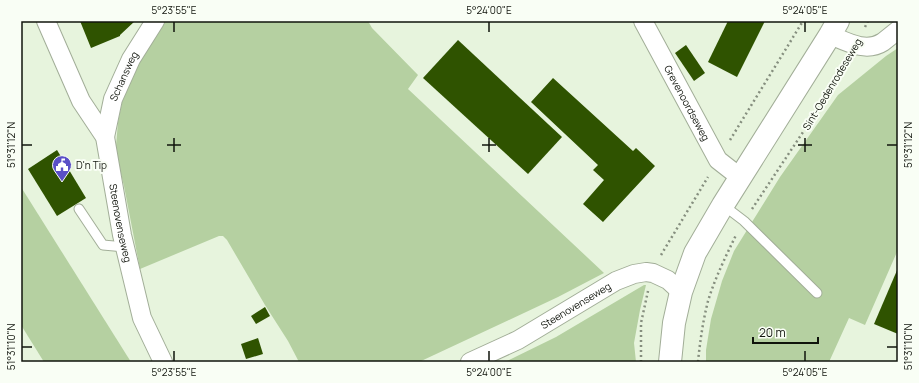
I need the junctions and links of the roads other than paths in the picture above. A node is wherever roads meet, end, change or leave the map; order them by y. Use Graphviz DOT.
graph roads {
  1 [pos="46,21"];
  2 [pos="155,21"];
  3 [pos="643,21"];
  4 [pos="834,28"];
  5 [pos="898,30"];
  6 [pos="105,137"];
  7 [pos="741,178"];
  8 [pos="724,205"];
  9 [pos="79,209"];
  10 [pos="125,246"];
  11 [pos="681,292"];
  12 [pos="817,293"];
  13 [pos="163,362"];
  14 [pos="470,362"];
  15 [pos="670,362"];
  1 -- 6 [label="street, Steenovenseweg"];
  2 -- 6 [label="street, Schansweg"];
  3 -- 7 [label="street, Grevenoordseweg"];
  4 -- 5 [label="street"];
  4 -- 7 [label="street"];
  6 -- 10 [label="street, Steenovenseweg"];
  7 -- 8 [label="street"];
  8 -- 11 [label="street"];
  8 -- 12 [label="lane"];
  9 -- 10 [label="lane"];
  10 -- 13 [label="street, Steenovenseweg"];
  11 -- 14 [label="street, Steenovenseweg"];
  11 -- 15 [label="street"];
}
